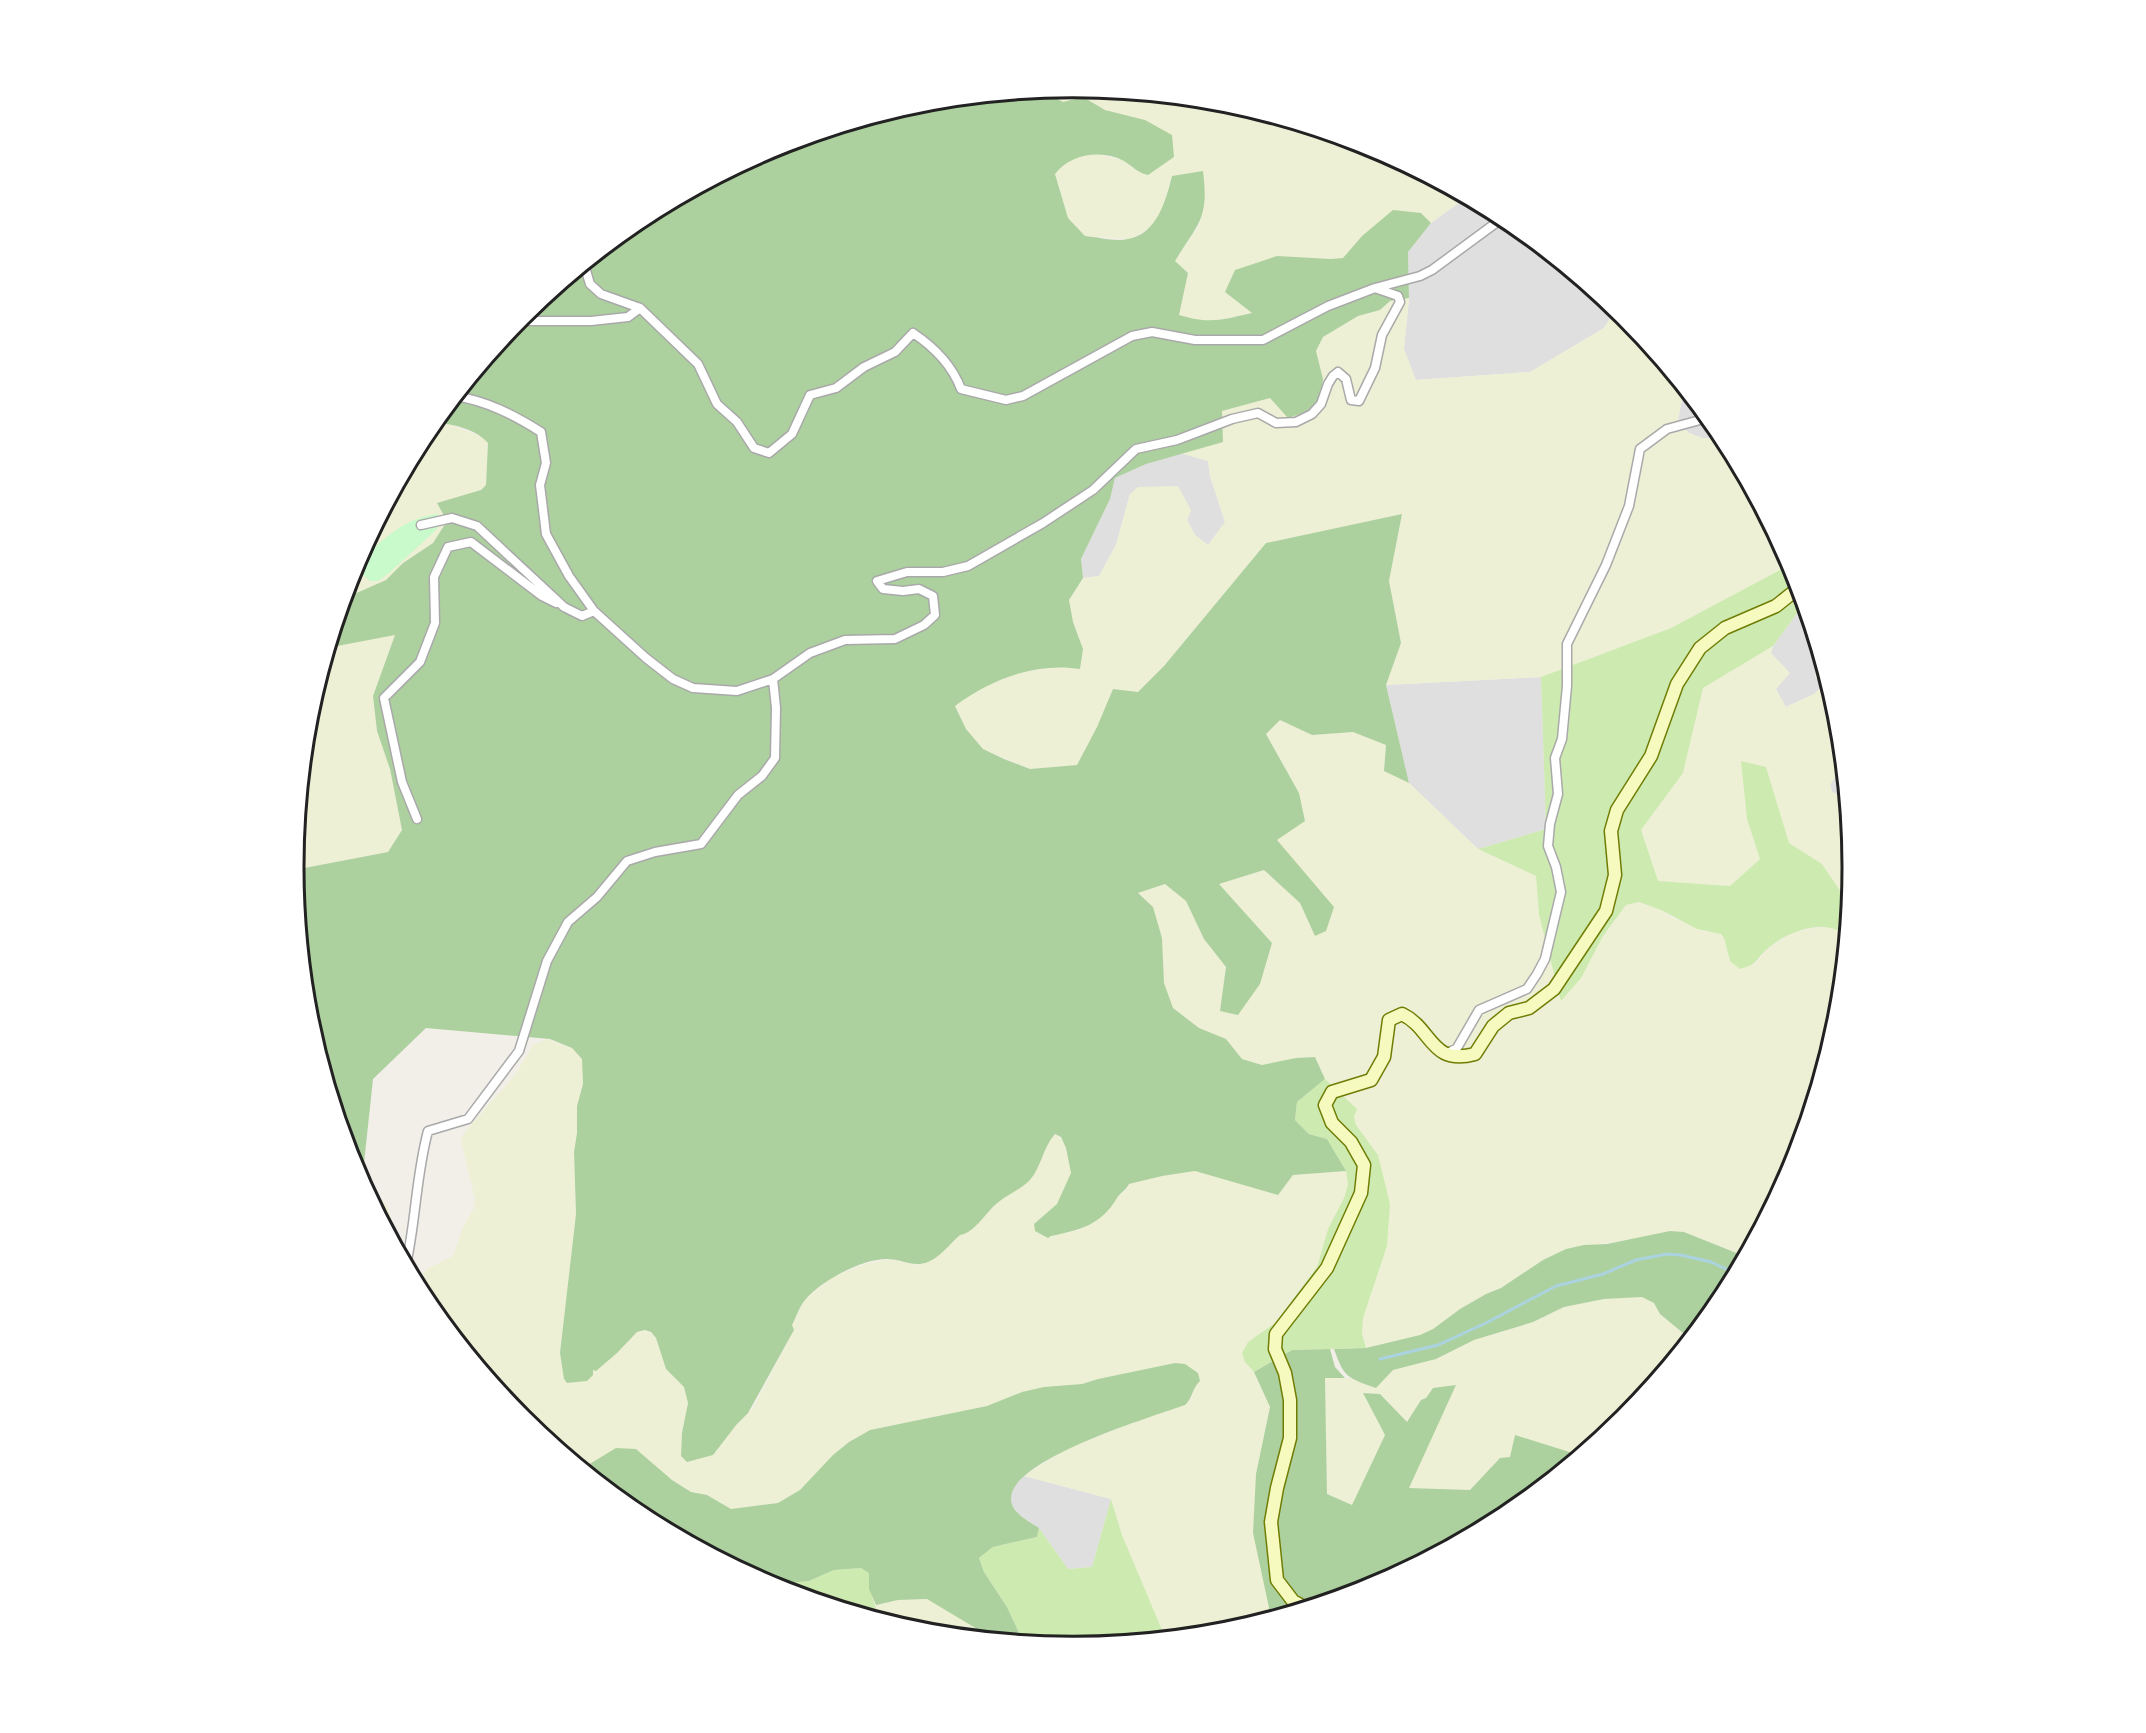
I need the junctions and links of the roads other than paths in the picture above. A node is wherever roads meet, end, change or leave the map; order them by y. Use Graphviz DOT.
graph roads {
  1 [pos="1494,223"];
  2 [pos="586,271"];
  3 [pos="1376,288"];
  4 [pos="640,308"];
  5 [pos="531,321"];
  6 [pos="464,397"];
  7 [pos="1699,420"];
  8 [pos="421,525"];
  9 [pos="1791,594"];
  10 [pos="564,607"];
  11 [pos="594,611"];
  12 [pos="773,679"];
  13 [pos="417,819"];
  14 [pos="1445,1054"];
  15 [pos="409,1254"];
  16 [pos="1294,1603"];
  1 -- 3 [label="street"];
  2 -- 4 [label="street"];
  3 -- 4 [label="street"];
  3 -- 12 [label="street"];
  4 -- 5 [label="street"];
  6 -- 11 [label="street"];
  7 -- 14 [label="street"];
  8 -- 10 [label="street"];
  9 -- 14 [label="main road"];
  10 -- 11 [label="street"];
  10 -- 13 [label="street"];
  11 -- 12 [label="street"];
  12 -- 15 [label="street"];
  14 -- 16 [label="main road"];
}
